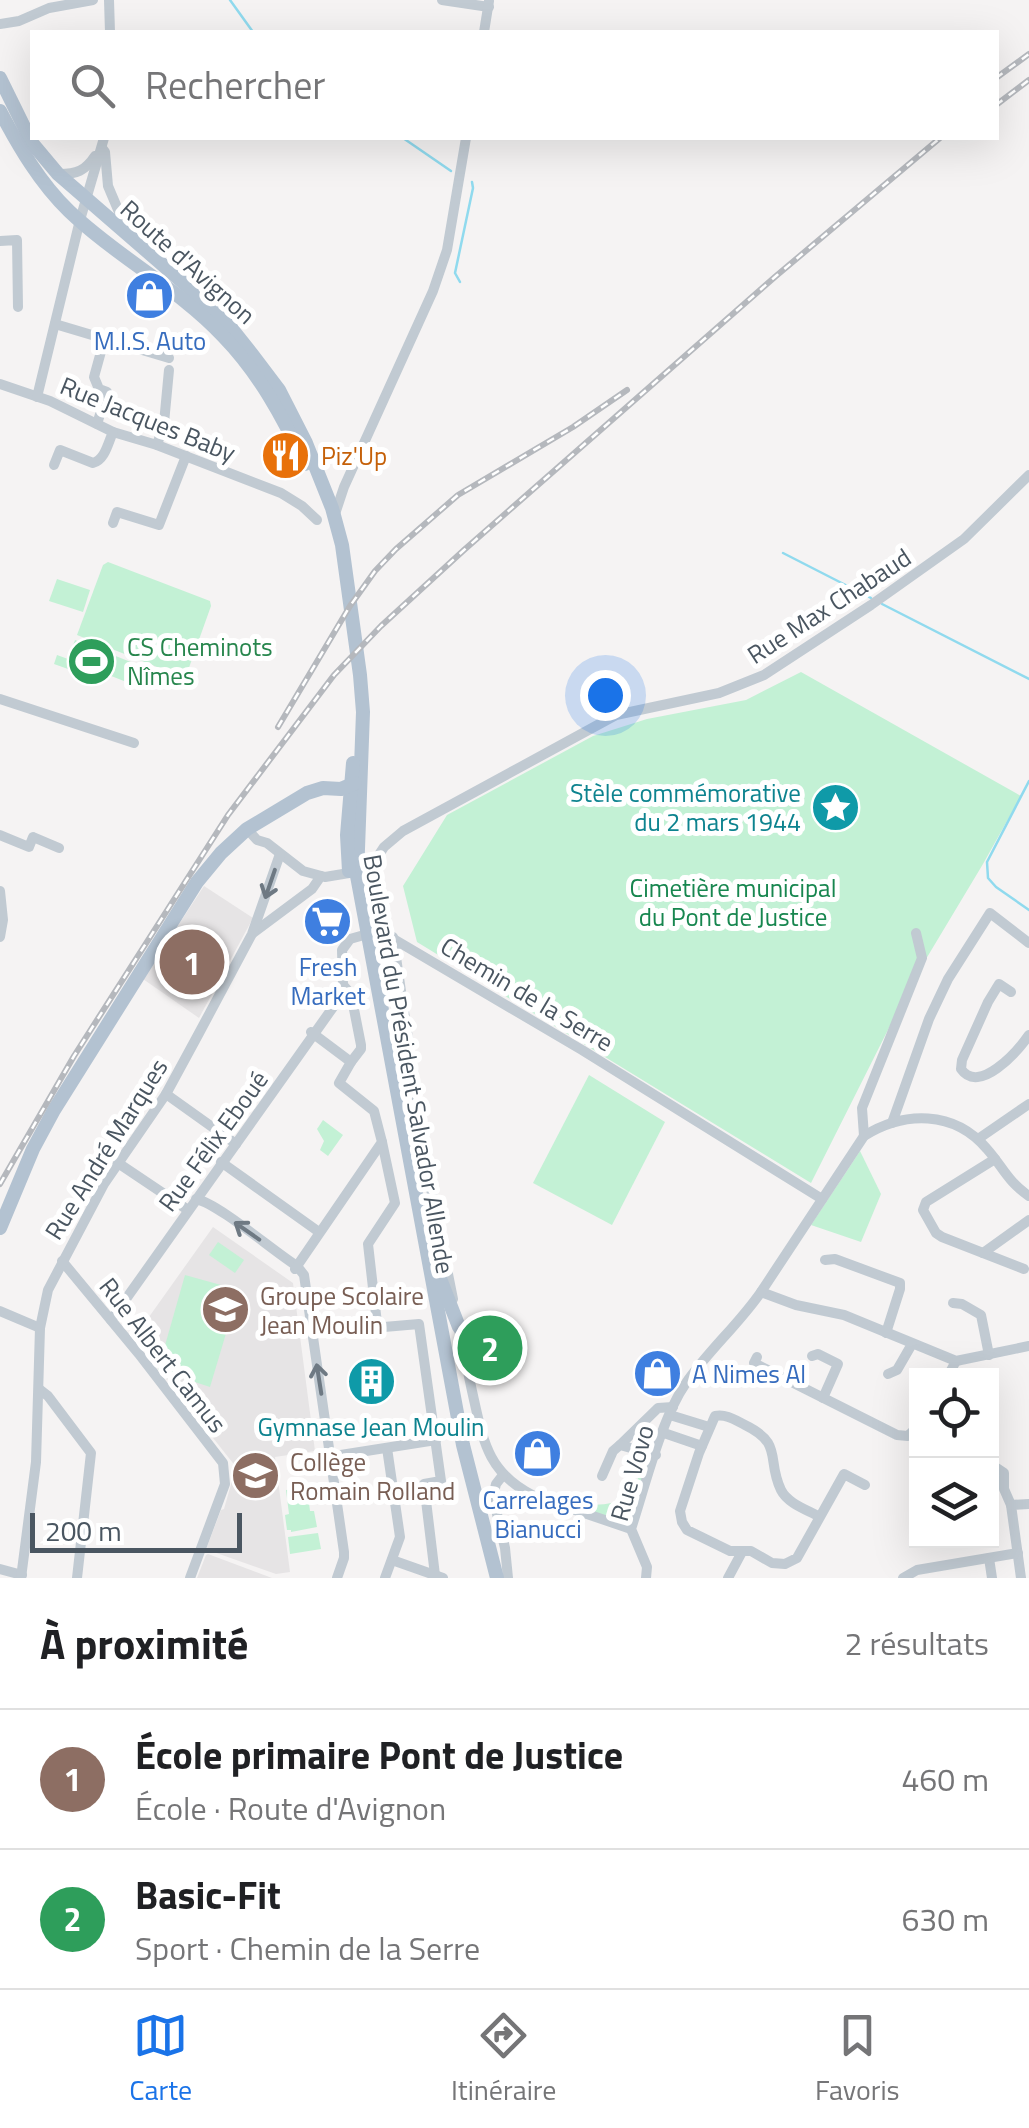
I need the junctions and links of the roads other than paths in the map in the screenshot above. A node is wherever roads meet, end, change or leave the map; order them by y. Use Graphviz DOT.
graph roads {
  1 [pos="93,0"];
  2 [pos="108,0"];
  3 [pos="442,0"];
  4 [pos="489,4"];
  5 [pos="0,24"];
  6 [pos="110,30"];
  7 [pos="484,30"];
  8 [pos="0,78"];
  9 [pos="0,111"];
  10 [pos="30,139"];
  11 [pos="31,140"];
  12 [pos="466,140"];
  13 [pos="102,142"];
  14 [pos="58,174"];
  15 [pos="86,201"];
  16 [pos="80,220"];
  17 [pos="131,238"];
  18 [pos="105,240"];
  19 [pos="0,241"];
  20 [pos="72,252"];
  21 [pos="18,306"];
  22 [pos="55,324"];
  23 [pos="102,348"];
  24 [pos="0,384"];
  25 [pos="37,396"];
  26 [pos="97,424"];
  27 [pos="113,432"];
  28 [pos="157,445"];
  29 [pos="186,456"];
  30 [pos="54,465"];
  31 [pos="1029,475"];
  32 [pos="344,487"];
  33 [pos="326,488"];
  34 [pos="334,517"];
  35 [pos="317,520"];
  36 [pos="113,523"];
  37 [pos="344,567"];
  38 [pos="0,699"];
  39 [pos="134,743"];
  40 [pos="355,783"];
  41 [pos="252,826"];
  42 [pos="0,835"];
  43 [pos="59,848"];
  44 [pos="280,854"];
  45 [pos="358,867"];
  46 [pos="321,876"];
  47 [pos="0,891"];
  48 [pos="264,916"];
  49 [pos="380,931"];
  50 [pos="916,933"];
  51 [pos="0,937"];
  52 [pos="393,937"];
  53 [pos="1029,943"];
  54 [pos="368,962"];
  55 [pos="343,985"];
  56 [pos="1012,992"];
  57 [pos="312,1033"];
  58 [pos="1029,1035"];
  59 [pos="352,1062"];
  60 [pos="166,1094"];
  61 [pos="1029,1104"];
  62 [pos="892,1123"];
  63 [pos="864,1136"];
  64 [pos="978,1139"];
  65 [pos="382,1142"];
  66 [pos="236,1144"];
  67 [pos="995,1160"];
  68 [pos="118,1163"];
  69 [pos="222,1163"];
  70 [pos="1029,1196"];
  71 [pos="196,1199"];
  72 [pos="822,1199"];
  73 [pos="188,1210"];
  74 [pos="1029,1220"];
  75 [pos="0,1228"];
  76 [pos="319,1232"];
  77 [pos="426,1244"];
  78 [pos="983,1253"];
  79 [pos="825,1260"];
  80 [pos="62,1261"];
  81 [pos="296,1268"];
  82 [pos="1024,1269"];
  83 [pos="761,1292"];
  84 [pos="953,1303"];
  85 [pos="0,1311"];
  86 [pos="112,1320"];
  87 [pos="459,1326"];
  88 [pos="40,1328"];
  89 [pos="886,1333"];
  90 [pos="912,1344"];
  91 [pos="1029,1346"];
  92 [pos="989,1355"];
  93 [pos="812,1356"];
  94 [pos="757,1357"];
  95 [pos="956,1362"];
  96 [pos="953,1368"];
  97 [pos="888,1374"];
  98 [pos="39,1389"];
  99 [pos="823,1398"];
  100 [pos="672,1411"];
  101 [pos="709,1427"];
  102 [pos="664,1433"];
  103 [pos="909,1435"];
  104 [pos="436,1440"];
  105 [pos="620,1444"];
  106 [pos="387,1448"];
  107 [pos="700,1450"];
  108 [pos="656,1455"];
  109 [pos="329,1457"];
  110 [pos="999,1470"];
  111 [pos="503,1475"];
  112 [pos="602,1476"];
  113 [pos="865,1485"];
  114 [pos="999,1486"];
  115 [pos="1004,1489"];
  116 [pos="1029,1504"];
  117 [pos="1010,1505"];
  118 [pos="820,1517"];
  119 [pos="632,1530"];
  120 [pos="742,1552"];
  121 [pos="1018,1553"];
  122 [pos="989,1558"];
  123 [pos="392,1560"];
  124 [pos="0,1569"];
  125 [pos="22,1577"];
  126 [pos="439,1577"];
  127 [pos="77,1578"];
  128 [pos="190,1578"];
  129 [pos="337,1578"];
  130 [pos="386,1578"];
  131 [pos="488,1578"];
  132 [pos="497,1578"];
  133 [pos="508,1578"];
  134 [pos="646,1578"];
  135 [pos="728,1578"];
  136 [pos="903,1578"];
  137 [pos="992,1578"];
  138 [pos="1021,1578"];
  1 -- 5 [label="street"];
  2 -- 6 [label="street"];
  3 -- 4 [label="street"];
  4 -- 7 [label="street"];
  8 -- 10 [label="main road, Route d'Avignon"];
  9 -- 16 [label="main road, Route d'Avignon"];
  11 -- 14 [label="main road, Route d'Avignon"];
  12 -- 32 [label="street"];
  13 -- 14 [label="street"];
  13 -- 15 [label="street"];
  13 -- 17 [label="street"];
  14 -- 15 [label="main road, Route d'Avignon"];
  15 -- 16 [label="street"];
  15 -- 17 [label="main road, Route d'Avignon"];
  16 -- 18 [label="main road, Route d'Avignon"];
  16 -- 20 [label="street"];
  17 -- 33 [label="main road, Route d'Avignon"];
  18 -- 20 [label="street"];
  18 -- 37 [label="main road, Route d'Avignon"];
  19 -- 21 [label="street"];
  20 -- 22 [label="street"];
  22 -- 25 [label="street"];
  22 -- 28 [label="street"];
  23 -- 26 [label="street"];
  24 -- 25 [label="street, Rue Jacques Baby"];
  25 -- 26 [label="street, Rue Jacques Baby"];
  26 -- 27 [label="street, Rue Jacques Baby"];
  27 -- 28 [label="street, Rue Jacques Baby"];
  27 -- 30 [label="street"];
  28 -- 29 [label="street, Rue Jacques Baby"];
  29 -- 35 [label="street, Rue Jacques Baby"];
  29 -- 36 [label="street"];
  31 -- 45 [label="street, Rue Max Chabaud"];
  32 -- 33 [label="street"];
  32 -- 34 [label="street"];
  33 -- 34 [label="main road, Route d'Avignon"];
  34 -- 37 [label="main road, Route d'Avignon"];
  37 -- 40 [label="main road, Boulevard du Président Salvador Allende"];
  38 -- 39 [label="street"];
  40 -- 41 [label="main road"];
  40 -- 45 [label="main road, Boulevard du Président Salvador Allende"];
  41 -- 44 [label="street"];
  41 -- 75 [label="main road"];
  42 -- 43 [label="street"];
  44 -- 46 [label="street"];
  44 -- 48 [label="street, Rue André Marques, one-way"];
  45 -- 46 [label="street"];
  45 -- 49 [label="street"];
  45 -- 54 [label="main road, Boulevard du Président Salvador Allende"];
  46 -- 48 [label="street"];
  47 -- 51 [label="street"];
  48 -- 60 [label="street, Rue André Marques"];
  49 -- 52 [label="street, Chemin de la Serre"];
  49 -- 55 [label="street"];
  50 -- 63 [label="street"];
  52 -- 72 [label="street, Chemin de la Serre"];
  52 -- 87 [label="street"];
  53 -- 62 [label="street"];
  54 -- 77 [label="main road, Boulevard du Président Salvador Allende"];
  54 -- 131 [label="main road, Boulevard du Président Salvador Allende"];
  55 -- 57 [label="street, Rue Félix Eboué"];
  55 -- 59 [label="street"];
  56 -- 58 [label="street"];
  57 -- 59 [label="street"];
  57 -- 66 [label="street, Rue Félix Eboué"];
  59 -- 65 [label="street"];
  60 -- 66 [label="street"];
  60 -- 68 [label="street, Rue André Marques"];
  61 -- 64 [label="street"];
  62 -- 63 [label="street"];
  62 -- 64 [label="street"];
  63 -- 72 [label="street, Rue Vovo"];
  64 -- 67 [label="street"];
  65 -- 76 [label="street"];
  65 -- 104 [label="street"];
  66 -- 69 [label="street, Rue Félix Eboué"];
  67 -- 70 [label="street"];
  67 -- 78 [label="street"];
  68 -- 73 [label="street"];
  68 -- 80 [label="street, Rue André Marques"];
  69 -- 71 [label="street, Rue Félix Eboué"];
  69 -- 76 [label="street"];
  71 -- 73 [label="street, Rue Félix Eboué"];
  81 -- 71 [label="street, one-way"];
  72 -- 83 [label="street, Rue Vovo"];
  73 -- 86 [label="street, Rue Félix Eboué"];
  74 -- 78 [label="street"];
  76 -- 81 [label="street"];
  77 -- 87 [label="main road"];
  77 -- 132 [label="main road, Boulevard du Président Salvador Allende"];
  78 -- 82 [label="street"];
  79 -- 89 [label="street"];
  80 -- 86 [label="street, Rue Albert Camus"];
  80 -- 88 [label="street, Rue André Marques"];
  109 -- 81 [label="street, one-way"];
  83 -- 89 [label="street"];
  83 -- 100 [label="street, Rue Vovo"];
  84 -- 92 [label="street"];
  85 -- 88 [label="street"];
  86 -- 128 [label="street, Rue Albert Camus"];
  87 -- 111 [label="street"];
  88 -- 98 [label="street, Rue André Marques"];
  89 -- 90 [label="street"];
  90 -- 95 [label="street"];
  90 -- 97 [label="street"];
  91 -- 92 [label="street"];
  92 -- 95 [label="street"];
  93 -- 99 [label="street"];
  94 -- 99 [label="street"];
  95 -- 96 [label="street"];
  98 -- 125 [label="street, Rue André Marques"];
  98 -- 127 [label="street"];
  99 -- 103 [label="street"];
  100 -- 101 [label="street"];
  100 -- 102 [label="street, Rue Vovo"];
  100 -- 105 [label="street"];
  101 -- 107 [label="street"];
  101 -- 118 [label="street"];
  102 -- 107 [label="street"];
  102 -- 108 [label="street, Rue Vovo"];
  104 -- 106 [label="street"];
  104 -- 126 [label="street"];
  105 -- 108 [label="street"];
  105 -- 112 [label="street"];
  106 -- 109 [label="street"];
  106 -- 123 [label="street"];
  107 -- 120 [label="street"];
  108 -- 119 [label="street, Rue Vovo"];
  109 -- 129 [label="street"];
  110 -- 115 [label="street"];
  111 -- 119 [label="street"];
  111 -- 133 [label="street"];
  113 -- 118 [label="street"];
  114 -- 115 [label="street"];
  115 -- 117 [label="street"];
  116 -- 117 [label="street"];
  117 -- 121 [label="street"];
  118 -- 120 [label="street"];
  119 -- 134 [label="street, Rue Vovo"];
  120 -- 135 [label="street"];
  121 -- 122 [label="street"];
  121 -- 138 [label="street"];
  122 -- 136 [label="street"];
  122 -- 137 [label="street"];
  123 -- 126 [label="street"];
  123 -- 130 [label="street"];
  124 -- 125 [label="street"];
}
